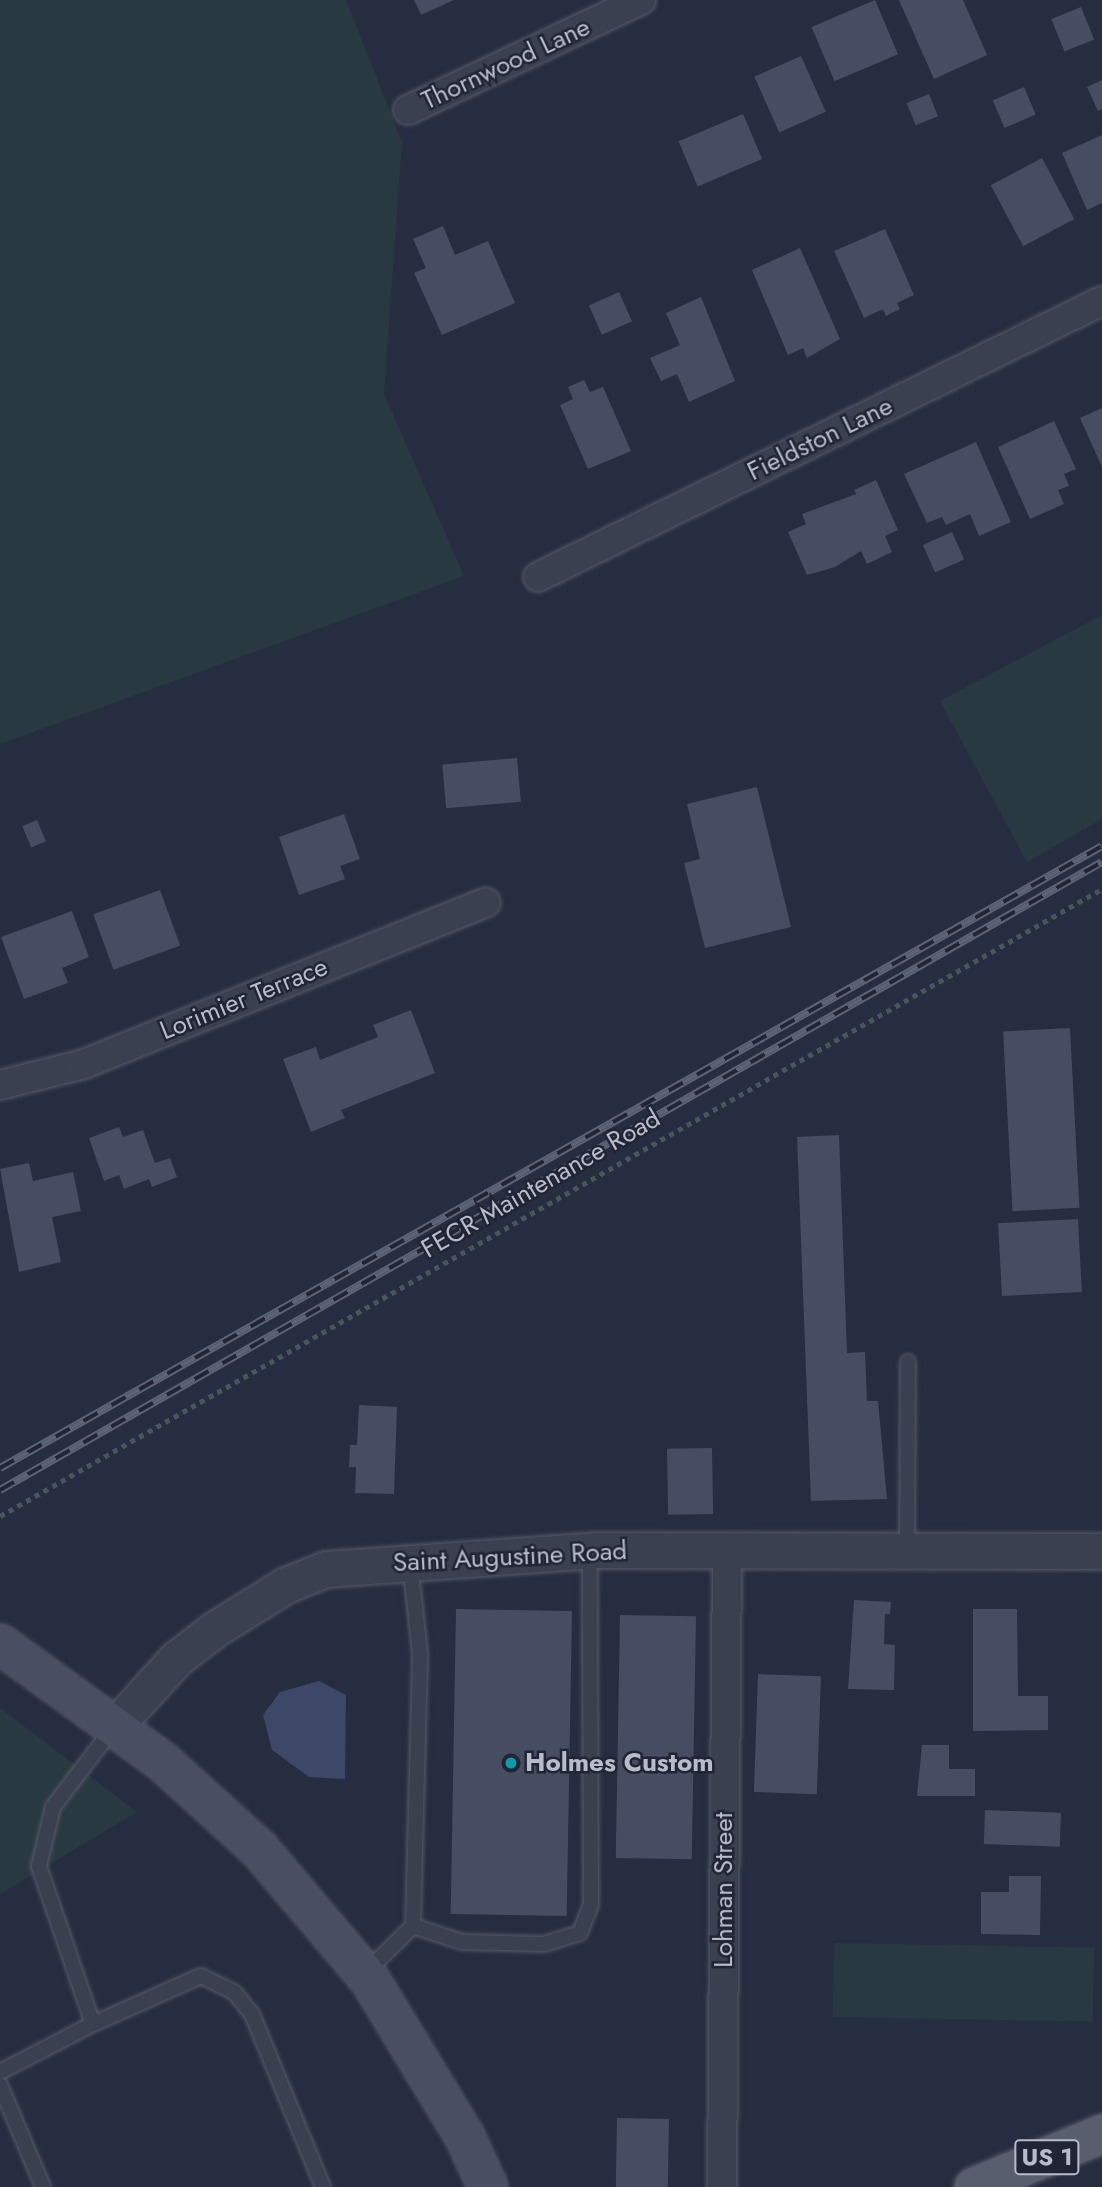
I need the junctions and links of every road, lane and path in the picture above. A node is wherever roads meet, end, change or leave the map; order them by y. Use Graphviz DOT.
graph roads {
  1 [pos="641,0"];
  2 [pos="408,110"];
  3 [pos="1102,302"];
  4 [pos="538,577"];
  5 [pos="1102,889"];
  6 [pos="485,902"];
  7 [pos="0,1085"];
  8 [pos="908,1362"];
  9 [pos="0,1516"];
  10 [pos="590,1551"];
  11 [pos="1102,1551"];
  12 [pos="727,1552"];
  13 [pos="907,1552"];
  14 [pos="410,1560"];
  15 [pos="0,1644"];
  16 [pos="115,1726"];
  17 [pos="413,1926"];
  18 [pos="364,1973"];
  19 [pos="93,2024"];
  20 [pos="0,2072"];
  21 [pos="0,2085"];
  22 [pos="1102,2134"];
  23 [pos="42,2187"];
  24 [pos="323,2187"];
  25 [pos="488,2187"];
  26 [pos="722,2187"];
  27 [pos="974,2187"];
  1 -- 2 [label="street, Thornwood Lane"];
  3 -- 4 [label="street, Fieldston Lane"];
  5 -- 9 [label="path, FECR Maintenance Road"];
  6 -- 7 [label="street, Lorimier Terrace"];
  8 -- 13 [label="lane"];
  10 -- 12 [label="street, Saint Augustine Road"];
  10 -- 14 [label="street, Saint Augustine Road"];
  10 -- 17 [label="lane"];
  11 -- 13 [label="street, Saint Augustine Road"];
  12 -- 13 [label="street, Saint Augustine Road"];
  12 -- 26 [label="street, Lohman Street"];
  14 -- 16 [label="street, Saint Augustine Road"];
  14 -- 17 [label="lane"];
  15 -- 16 [label="main road"];
  16 -- 18 [label="main road"];
  16 -- 19 [label="lane"];
  17 -- 18 [label="lane"];
  18 -- 25 [label="main road"];
  19 -- 20 [label="lane"];
  19 -- 24 [label="lane"];
  21 -- 23 [label="lane"];
  22 -- 27 [label="main road, US 1"];
}
